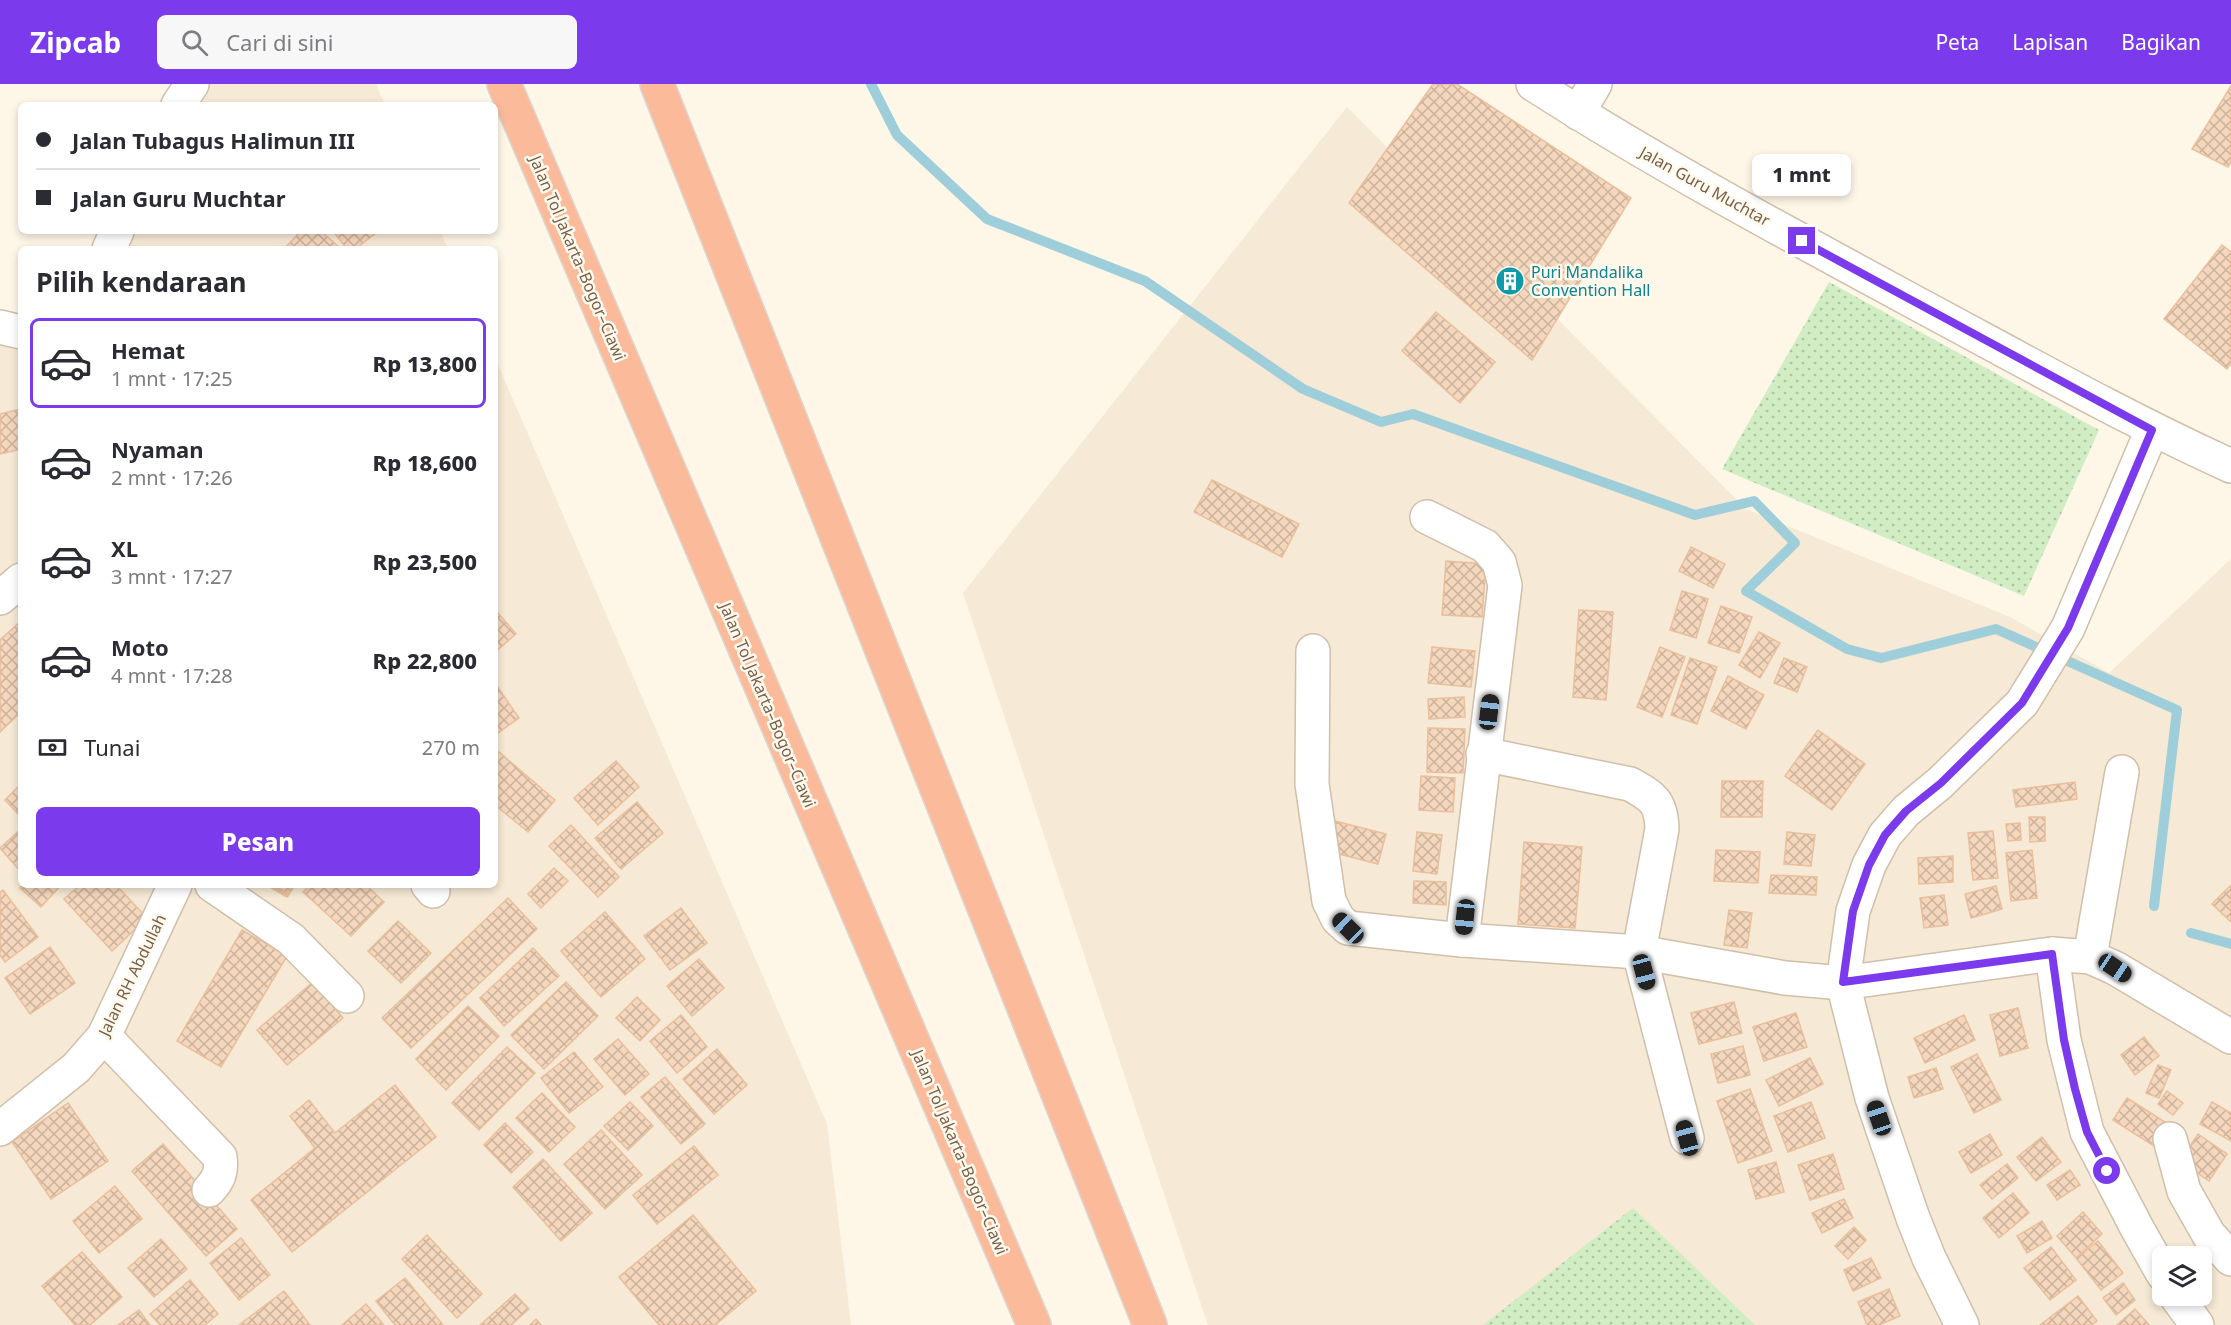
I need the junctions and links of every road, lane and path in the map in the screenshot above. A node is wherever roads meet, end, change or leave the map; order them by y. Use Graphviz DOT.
graph roads {
  1 [pos="192,84"];
  2 [pos="504,84"];
  3 [pos="657,84"];
  4 [pos="1533,84"];
  5 [pos="1595,84"];
  6 [pos="180,102"];
  7 [pos="1578,113"];
  8 [pos="0,327"];
  9 [pos="18,331"];
  10 [pos="2152,430"];
  11 [pos="2231,466"];
  12 [pos="1427,517"];
  13 [pos="18,583"];
  14 [pos="0,598"];
  15 [pos="1314,651"];
  16 [pos="1483,754"];
  17 [pos="2122,772"];
  18 [pos="174,888"];
  19 [pos="216,888"];
  20 [pos="1462,940"];
  21 [pos="1639,952"];
  22 [pos="2052,954"];
  23 [pos="2090,957"];
  24 [pos="1843,982"];
  25 [pos="347,996"];
  26 [pos="104,1036"];
  27 [pos="2231,1038"];
  28 [pos="0,1129"];
  29 [pos="1687,1138"];
  30 [pos="2170,1139"];
  31 [pos="210,1190"];
  32 [pos="2152,1255"];
  33 [pos="2231,1259"];
  34 [pos="2183,1306"];
  35 [pos="1034,1325"];
  36 [pos="1150,1325"];
  37 [pos="1962,1325"];
  38 [pos="2197,1325"];
  1 -- 6 [label="street"];
  2 -- 35 [label="highway, Jalan Tol Jakarta–Bogor–Ciawi"];
  3 -- 36 [label="highway"];
  4 -- 7 [label="street, Jalan Guru Muchtar"];
  5 -- 7 [label="street"];
  7 -- 10 [label="street, Jalan Guru Muchtar"];
  8 -- 9 [label="street"];
  10 -- 11 [label="street, Jalan Guru Muchtar"];
  10 -- 24 [label="street"];
  12 -- 16 [label="street"];
  13 -- 14 [label="street"];
  15 -- 20 [label="street"];
  16 -- 20 [label="street"];
  16 -- 21 [label="street"];
  17 -- 23 [label="street"];
  18 -- 26 [label="street, Jalan RH Abdullah"];
  19 -- 25 [label="street"];
  20 -- 21 [label="street"];
  21 -- 24 [label="street"];
  21 -- 29 [label="street"];
  22 -- 23 [label="street"];
  22 -- 24 [label="street"];
  22 -- 32 [label="street"];
  23 -- 27 [label="street"];
  24 -- 37 [label="street"];
  26 -- 28 [label="street, Jalan RH Abdullah"];
  26 -- 31 [label="street"];
  30 -- 33 [label="street"];
  34 -- 38 [label="street"];
}
